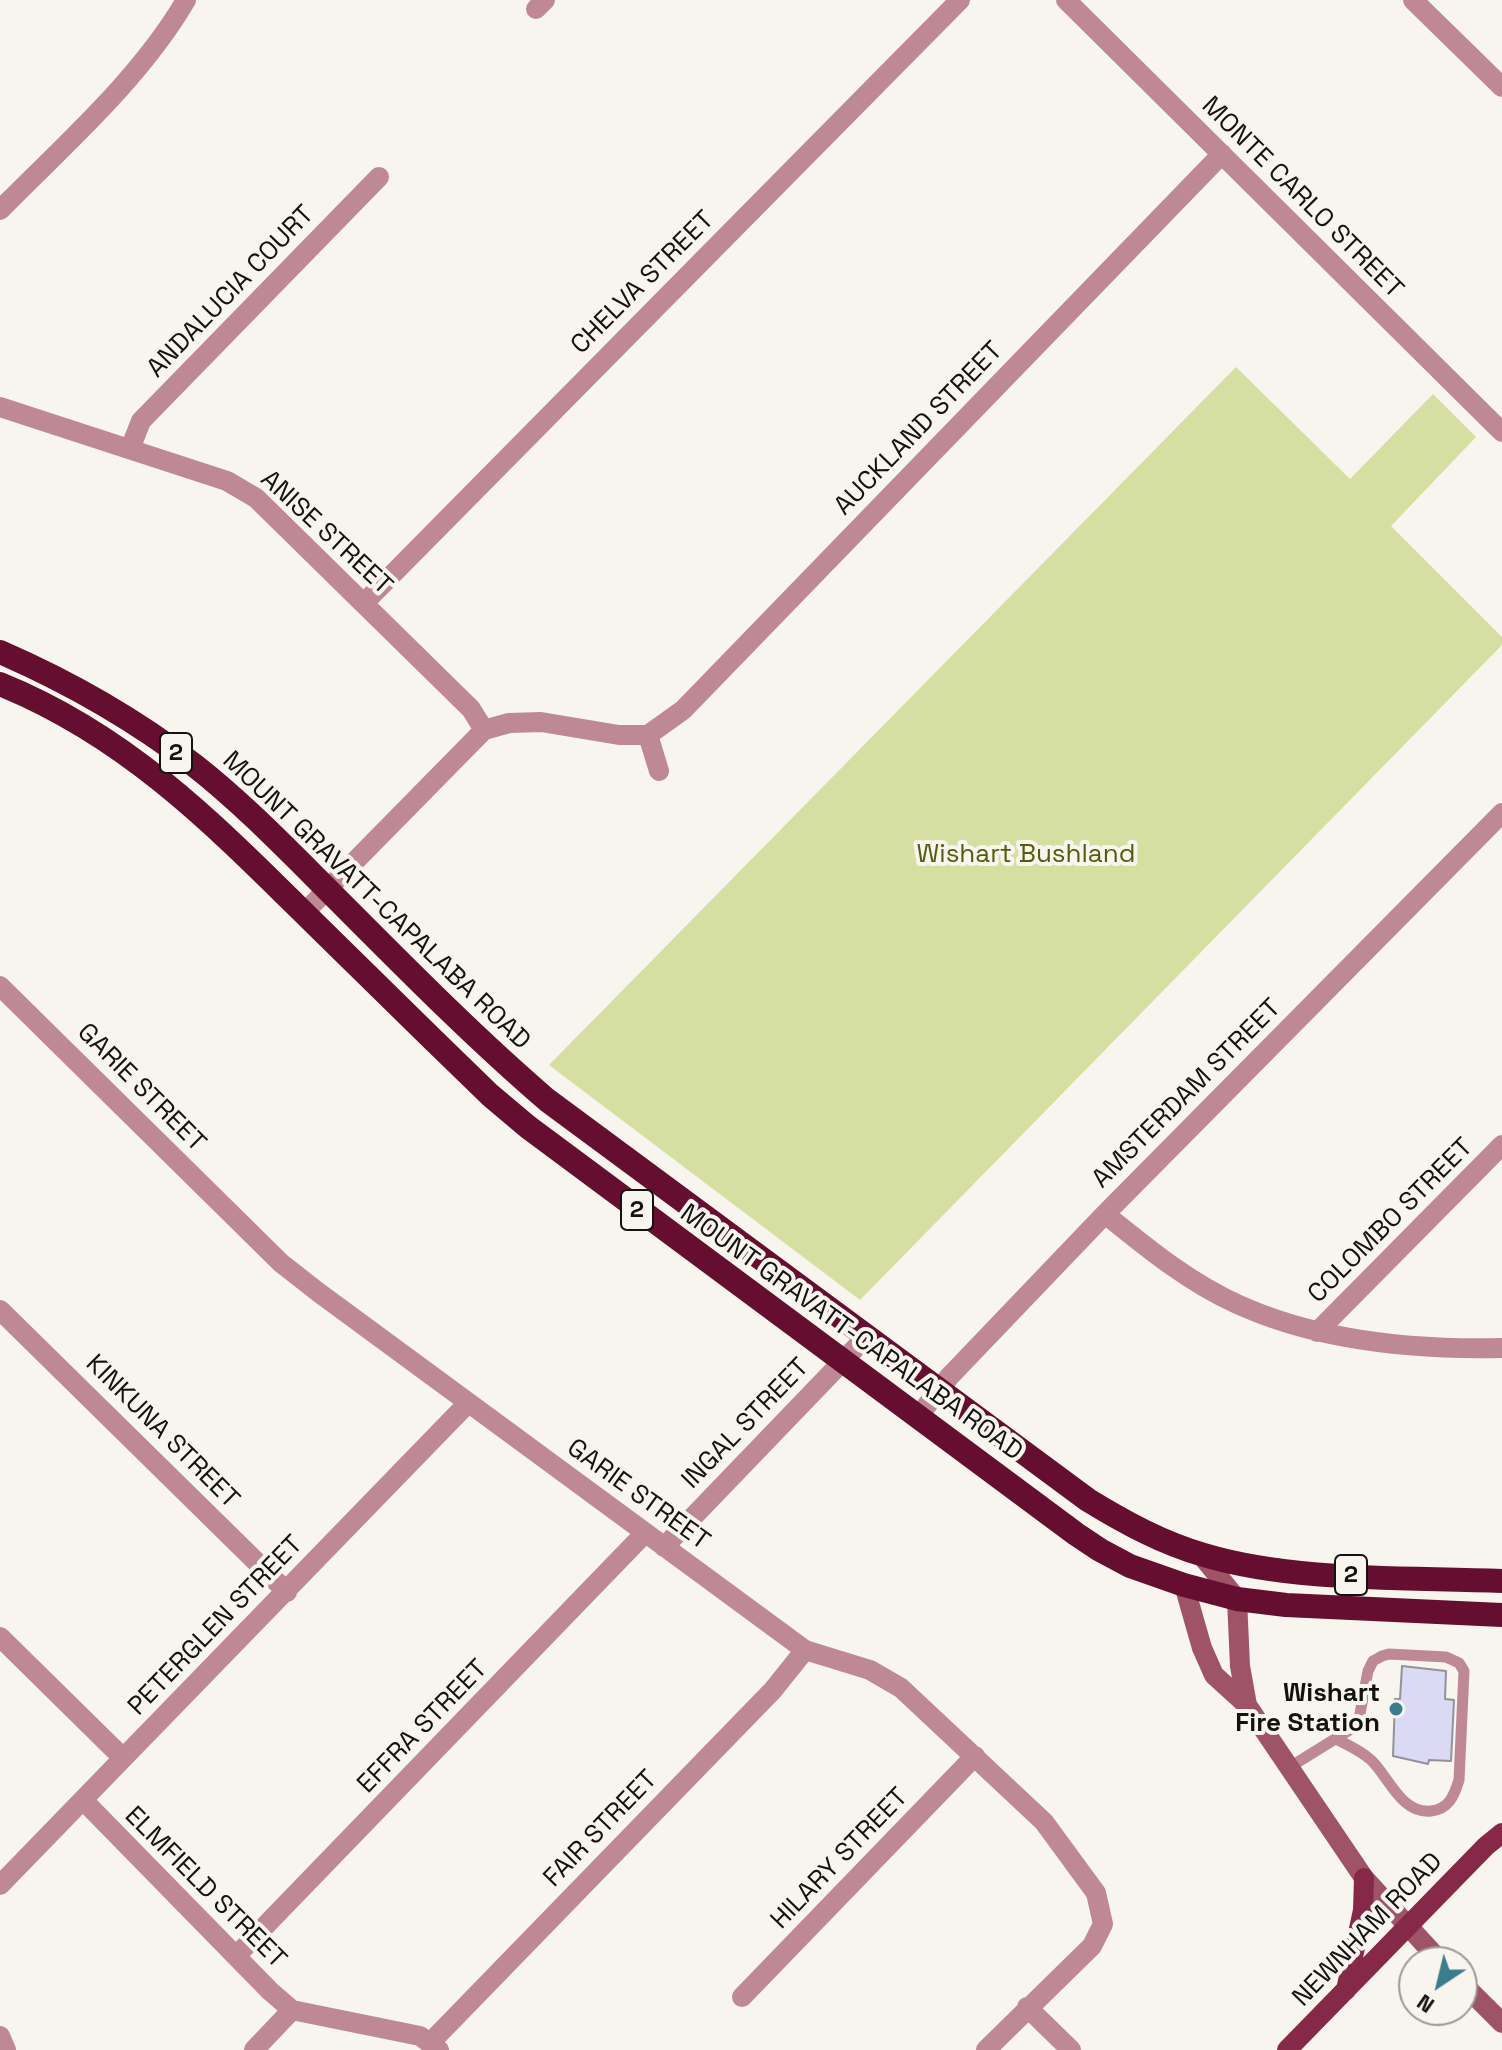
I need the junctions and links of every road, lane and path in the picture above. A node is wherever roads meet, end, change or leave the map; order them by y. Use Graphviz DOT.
graph roads {
  1 [pos="186,0"];
  2 [pos="960,0"];
  3 [pos="1066,0"];
  4 [pos="1413,0"];
  5 [pos="1502,87"];
  6 [pos="1222,154"];
  7 [pos="379,177"];
  8 [pos="0,210"];
  9 [pos="0,407"];
  10 [pos="1502,432"];
  11 [pos="130,449"];
  12 [pos="364,603"];
  13 [pos="0,652"];
  14 [pos="0,684"];
  15 [pos="484,730"];
  16 [pos="648,735"];
  17 [pos="659,771"];
  18 [pos="1502,813"];
  19 [pos="327,889"];
  20 [pos="304,913"];
  21 [pos="0,986"];
  22 [pos="1502,1145"];
  23 [pos="1105,1214"];
  24 [pos="0,1310"];
  25 [pos="1317,1332"];
  26 [pos="866,1337"];
  27 [pos="1502,1348"];
  28 [pos="842,1362"];
  29 [pos="938,1390"];
  30 [pos="468,1403"];
  31 [pos="917,1418"];
  32 [pos="645,1533"];
  33 [pos="664,1547"];
  34 [pos="1201,1555"];
  35 [pos="1502,1581"];
  36 [pos="1184,1585"];
  37 [pos="287,1592"];
  38 [pos="1237,1599"];
  39 [pos="1502,1615"];
  40 [pos="0,1637"];
  41 [pos="805,1650"];
  42 [pos="1247,1705"];
  43 [pos="1338,1740"];
  44 [pos="975,1756"];
  45 [pos="123,1758"];
  46 [pos="1290,1767"];
  47 [pos="83,1800"];
  48 [pos="1502,1818"];
  49 [pos="1494,1840"];
  50 [pos="1364,1878"];
  51 [pos="0,1885"];
  52 [pos="1408,1927"];
  53 [pos="1426,1946"];
  54 [pos="236,1956"];
  55 [pos="1346,1990"];
  56 [pos="742,1997"];
  57 [pos="1478,1999"];
  58 [pos="1027,2007"];
  59 [pos="292,2010"];
  60 [pos="1502,2023"];
  61 [pos="0,2036"];
  62 [pos="435,2046"];
  63 [pos="6,2050"];
  64 [pos="254,2050"];
  65 [pos="986,2050"];
  66 [pos="1071,2050"];
  67 [pos="1287,2050"];
  1 -- 8 [label="street"];
  2 -- 12 [label="street, CHELVA STREET"];
  3 -- 6 [label="street, MONTE CARLO STREET"];
  4 -- 5 [label="street"];
  6 -- 10 [label="street, MONTE CARLO STREET"];
  6 -- 16 [label="street, AUCKLAND STREET"];
  7 -- 11 [label="street, ANDALUCIA COURT"];
  9 -- 11 [label="street, ANISE STREET"];
  11 -- 12 [label="street, ANISE STREET"];
  12 -- 15 [label="street, ANISE STREET"];
  13 -- 19 [label="highway, MOUNT GRAVATT-CAPALABA ROAD / 2"];
  14 -- 20 [label="highway, MOUNT GRAVATT-CAPALABA ROAD / 2"];
  15 -- 16 [label="street"];
  15 -- 19 [label="street"];
  16 -- 17 [label="street"];
  18 -- 23 [label="street, AMSTERDAM STREET"];
  19 -- 20 [label="street"];
  19 -- 26 [label="highway, MOUNT GRAVATT-CAPALABA ROAD / 2"];
  20 -- 28 [label="highway, MOUNT GRAVATT-CAPALABA ROAD / 2"];
  21 -- 30 [label="street, GARIE STREET"];
  22 -- 25 [label="street, COLOMBO STREET"];
  23 -- 25 [label="street"];
  23 -- 29 [label="street, AMSTERDAM STREET"];
  24 -- 37 [label="street, KINKUNA STREET"];
  25 -- 27 [label="street"];
  26 -- 28 [label="street, INGAL STREET"];
  26 -- 29 [label="highway, MOUNT GRAVATT-CAPALABA ROAD / 2"];
  28 -- 31 [label="highway, MOUNT GRAVATT-CAPALABA ROAD / 2"];
  28 -- 33 [label="street, INGAL STREET"];
  29 -- 31 [label="street, AMSTERDAM STREET"];
  29 -- 34 [label="highway, MOUNT GRAVATT-CAPALABA ROAD / 2"];
  30 -- 32 [label="street, GARIE STREET"];
  30 -- 37 [label="street, PETERGLEN STREET"];
  31 -- 36 [label="highway, MOUNT GRAVATT-CAPALABA ROAD / 2"];
  32 -- 33 [label="street, GARIE STREET"];
  32 -- 54 [label="street, EFFRA STREET"];
  33 -- 41 [label="street, GARIE STREET"];
  34 -- 35 [label="highway, MOUNT GRAVATT-CAPALABA ROAD / 2"];
  34 -- 38 [label="main road"];
  36 -- 38 [label="highway, MOUNT GRAVATT-CAPALABA ROAD / 2"];
  36 -- 42 [label="main road"];
  37 -- 45 [label="street, PETERGLEN STREET"];
  38 -- 39 [label="highway, MOUNT GRAVATT-CAPALABA ROAD / 2"];
  38 -- 42 [label="main road"];
  40 -- 45 [label="street"];
  41 -- 44 [label="street, GARIE STREET"];
  41 -- 62 [label="street, FAIR STREET"];
  42 -- 46 [label="main road"];
  43 -- 43 [label="lane"];
  43 -- 46 [label="lane"];
  44 -- 56 [label="street, HILARY STREET"];
  44 -- 58 [label="street, GARIE STREET"];
  45 -- 47 [label="street, PETERGLEN STREET"];
  46 -- 50 [label="main road"];
  47 -- 51 [label="street, PETERGLEN STREET"];
  47 -- 54 [label="street, ELMFIELD STREET"];
  48 -- 49 [label="main road, NEWNHAM ROAD"];
  49 -- 52 [label="main road, NEWNHAM ROAD"];
  50 -- 52 [label="main road"];
  50 -- 55 [label="main road"];
  52 -- 53 [label="main road"];
  52 -- 55 [label="main road, NEWNHAM ROAD"];
  54 -- 59 [label="street, ELMFIELD STREET"];
  55 -- 67 [label="main road, NEWNHAM ROAD"];
  57 -- 60 [label="main road"];
  58 -- 65 [label="street, GARIE STREET"];
  58 -- 66 [label="street"];
  59 -- 62 [label="street"];
  59 -- 64 [label="street"];
  61 -- 63 [label="street"];
}
